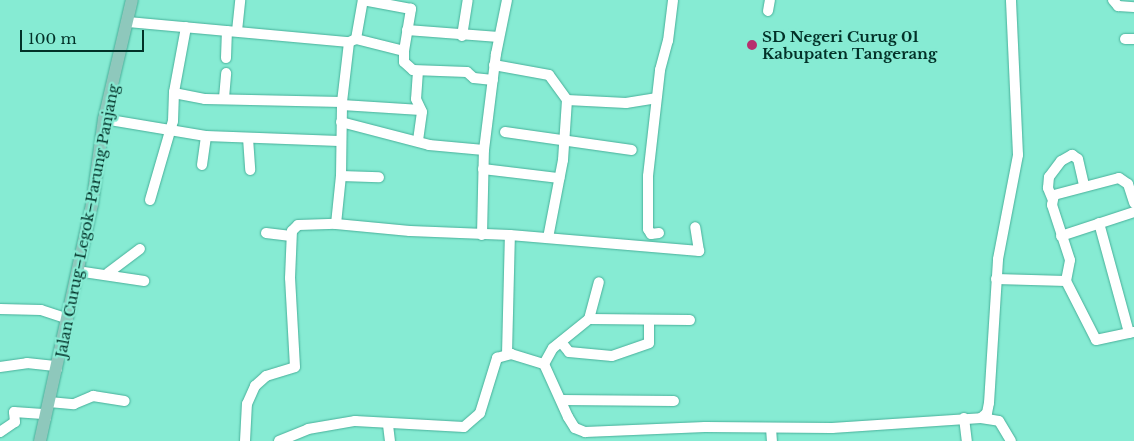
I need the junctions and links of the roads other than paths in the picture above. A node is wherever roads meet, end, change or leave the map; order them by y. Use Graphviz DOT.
graph roads {
  1 [pos="132,0"];
  2 [pos="240,0"];
  3 [pos="363,0"];
  4 [pos="468,0"];
  5 [pos="506,0"];
  6 [pos="673,0"];
  7 [pos="770,0"];
  8 [pos="1012,0"];
  9 [pos="1113,0"];
  10 [pos="412,4"];
  11 [pos="1134,7"];
  12 [pos="768,11"];
  13 [pos="128,22"];
  14 [pos="186,27"];
  15 [pos="408,30"];
  16 [pos="232,31"];
  17 [pos="462,36"];
  18 [pos="499,38"];
  19 [pos="353,41"];
  20 [pos="404,51"];
  21 [pos="226,58"];
  22 [pos="494,66"];
  23 [pos="418,70"];
  24 [pos="226,73"];
  25 [pos="492,80"];
  26 [pos="174,93"];
  27 [pos="224,98"];
  28 [pos="656,98"];
  29 [pos="567,100"];
  30 [pos="342,104"];
  31 [pos="422,110"];
  32 [pos="104,119"];
  33 [pos="340,122"];
  34 [pos="169,132"];
  35 [pos="505,132"];
  36 [pos="206,136"];
  37 [pos="248,138"];
  38 [pos="418,140"];
  39 [pos="339,141"];
  40 [pos="564,142"];
  41 [pos="484,150"];
  42 [pos="632,150"];
  43 [pos="202,165"];
  44 [pos="483,169"];
  45 [pos="250,170"];
  46 [pos="341,176"];
  47 [pos="379,177"];
  48 [pos="559,178"];
  49 [pos="1084,185"];
  50 [pos="1052,198"];
  51 [pos="150,200"];
  52 [pos="1134,203"];
  53 [pos="1134,212"];
  54 [pos="1098,223"];
  55 [pos="336,224"];
  56 [pos="695,227"];
  57 [pos="266,232"];
  58 [pos="659,233"];
  59 [pos="482,235"];
  60 [pos="510,235"];
  61 [pos="291,236"];
  62 [pos="1061,236"];
  63 [pos="548,238"];
  64 [pos="140,249"];
  65 [pos="77,271"];
  66 [pos="108,273"];
  67 [pos="996,279"];
  68 [pos="144,281"];
  69 [pos="1066,281"];
  70 [pos="599,282"];
  71 [pos="0,309"];
  72 [pos="68,319"];
  73 [pos="589,319"];
  74 [pos="649,320"];
  75 [pos="690,320"];
  76 [pos="1131,332"];
  77 [pos="561,342"];
  78 [pos="507,354"];
  79 [pos="544,364"];
  80 [pos="0,368"];
  81 [pos="57,370"];
  82 [pos="561,400"];
  83 [pos="125,401"];
  84 [pos="674,401"];
  85 [pos="49,402"];
  86 [pos="46,418"];
  87 [pos="964,418"];
  88 [pos="980,418"];
  89 [pos="388,425"];
  90 [pos="771,428"];
  91 [pos="672,429"];
  92 [pos="0,432"];
  93 [pos="40,441"];
  94 [pos="245,441"];
  95 [pos="279,441"];
  96 [pos="390,441"];
  97 [pos="673,441"];
  98 [pos="772,441"];
  99 [pos="967,441"];
  100 [pos="1010,441"];
  1 -- 13 [label="main road, Jalan Curug–Legok–Parung Panjang"];
  2 -- 16 [label="street"];
  3 -- 10 [label="street"];
  3 -- 19 [label="street"];
  4 -- 17 [label="street"];
  5 -- 18 [label="street"];
  6 -- 28 [label="street"];
  7 -- 12 [label="street"];
  8 -- 67 [label="street"];
  9 -- 11 [label="street"];
  10 -- 15 [label="street"];
  13 -- 14 [label="street"];
  13 -- 32 [label="main road, Jalan Curug–Legok–Parung Panjang"];
  14 -- 16 [label="street"];
  14 -- 26 [label="street"];
  15 -- 17 [label="street"];
  15 -- 20 [label="street"];
  16 -- 19 [label="street"];
  16 -- 21 [label="street"];
  17 -- 18 [label="street"];
  18 -- 22 [label="street"];
  19 -- 20 [label="street"];
  19 -- 30 [label="street"];
  20 -- 23 [label="street"];
  22 -- 25 [label="street"];
  22 -- 29 [label="street"];
  23 -- 25 [label="street"];
  23 -- 31 [label="street"];
  24 -- 27 [label="street"];
  25 -- 41 [label="street"];
  26 -- 27 [label="street"];
  26 -- 34 [label="street"];
  27 -- 30 [label="street"];
  28 -- 29 [label="street"];
  28 -- 58 [label="street"];
  29 -- 40 [label="street"];
  30 -- 31 [label="street"];
  30 -- 33 [label="street"];
  31 -- 38 [label="street"];
  32 -- 34 [label="street"];
  32 -- 65 [label="main road, Jalan Curug–Legok–Parung Panjang"];
  33 -- 38 [label="street"];
  33 -- 39 [label="street"];
  34 -- 36 [label="street"];
  34 -- 51 [label="street"];
  35 -- 40 [label="street"];
  36 -- 37 [label="street"];
  36 -- 43 [label="street"];
  37 -- 39 [label="street"];
  37 -- 45 [label="street"];
  38 -- 41 [label="street"];
  39 -- 46 [label="street"];
  40 -- 42 [label="street"];
  40 -- 48 [label="street"];
  41 -- 44 [label="street"];
  44 -- 48 [label="street"];
  44 -- 59 [label="street"];
  46 -- 47 [label="street"];
  46 -- 55 [label="street"];
  48 -- 63 [label="street"];
  49 -- 50 [label="street"];
  49 -- 50 [label="street"];
  49 -- 52 [label="street"];
  50 -- 62 [label="street"];
  53 -- 54 [label="street"];
  54 -- 62 [label="street"];
  54 -- 76 [label="street"];
  55 -- 59 [label="street"];
  55 -- 61 [label="street"];
  56 -- 63 [label="street"];
  57 -- 61 [label="street"];
  59 -- 60 [label="street"];
  60 -- 63 [label="street"];
  60 -- 78 [label="street"];
  61 -- 94 [label="street"];
  62 -- 69 [label="street"];
  64 -- 66 [label="street"];
  65 -- 66 [label="street"];
  65 -- 72 [label="main road, Jalan Curug–Legok–Parung Panjang"];
  66 -- 68 [label="street"];
  67 -- 69 [label="street"];
  67 -- 88 [label="street"];
  69 -- 76 [label="street"];
  70 -- 73 [label="street"];
  71 -- 72 [label="street"];
  72 -- 81 [label="main road, Jalan Curug–Legok–Parung Panjang"];
  73 -- 74 [label="street"];
  73 -- 77 [label="street"];
  74 -- 75 [label="street"];
  74 -- 77 [label="street"];
  77 -- 79 [label="street"];
  78 -- 79 [label="street"];
  78 -- 89 [label="street"];
  79 -- 82 [label="street"];
  80 -- 81 [label="street"];
  81 -- 85 [label="main road, Jalan Curug–Legok–Parung Panjang"];
  82 -- 84 [label="street"];
  82 -- 91 [label="street"];
  83 -- 85 [label="street"];
  85 -- 86 [label="main road, Jalan Curug–Legok–Parung Panjang"];
  86 -- 92 [label="street"];
  86 -- 93 [label="main road, Jalan Curug–Legok–Parung Panjang"];
  87 -- 88 [label="street"];
  87 -- 90 [label="street"];
  87 -- 99 [label="street"];
  88 -- 100 [label="street"];
  89 -- 95 [label="street"];
  89 -- 96 [label="street"];
  90 -- 91 [label="street"];
  90 -- 98 [label="street"];
  91 -- 97 [label="street"];
}
